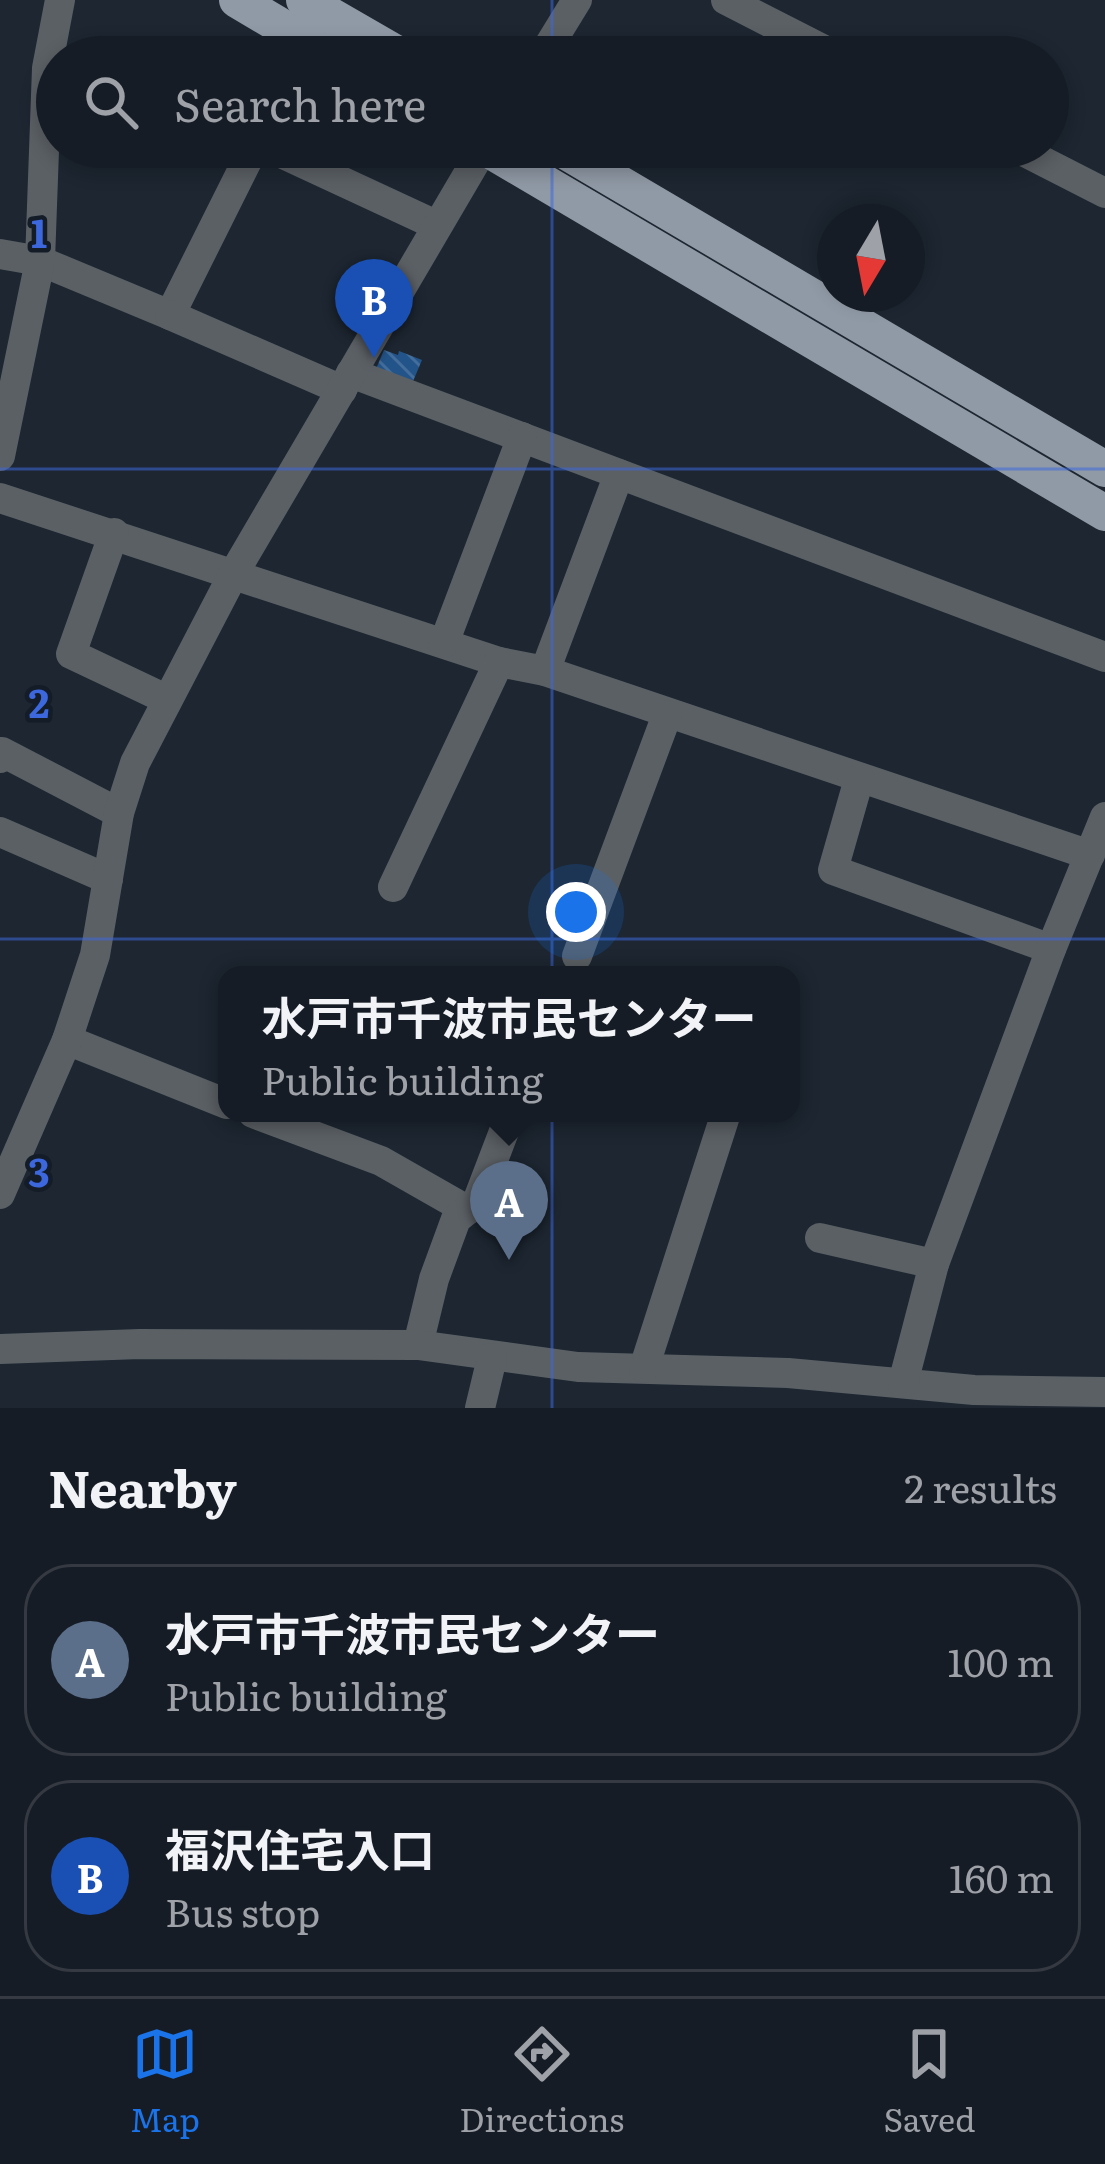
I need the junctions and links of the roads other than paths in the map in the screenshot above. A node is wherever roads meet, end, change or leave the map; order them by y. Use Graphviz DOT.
graph roads {
  1 [pos="60,0"];
  2 [pos="237,0"];
  3 [pos="304,0"];
  4 [pos="577,0"];
  5 [pos="726,0"];
  6 [pos="53,36"];
  7 [pos="298,36"];
  8 [pos="367,36"];
  9 [pos="555,36"];
  10 [pos="797,36"];
  11 [pos="43,168"];
  12 [pos="244,168"];
  13 [pos="313,168"];
  14 [pos="471,168"];
  15 [pos="520,168"];
  16 [pos="594,168"];
  17 [pos="1056,168"];
  18 [pos="1105,193"];
  19 [pos="436,225"];
  20 [pos="0,254"];
  21 [pos="40,261"];
  22 [pos="170,315"];
  23 [pos="347,382"];
  24 [pos="522,437"];
  25 [pos="0,456"];
  26 [pos="1105,469"];
  27 [pos="619,474"];
  28 [pos="0,498"];
  29 [pos="1105,513"];
  30 [pos="114,533"];
  31 [pos="234,573"];
  32 [pos="444,644"];
  33 [pos="1105,657"];
  34 [pos="500,662"];
  35 [pos="545,671"];
  36 [pos="166,699"];
  37 [pos="667,715"];
  38 [pos="0,758"];
  39 [pos="859,778"];
  40 [pos="119,813"];
  41 [pos="1105,818"];
  42 [pos="0,832"];
  43 [pos="1090,855"];
  44 [pos="108,879"];
  45 [pos="393,886"];
  46 [pos="1052,949"];
  47 [pos="577,956"];
  48 [pos="67,1040"];
  49 [pos="218,1100"];
  50 [pos="277,1122"];
  51 [pos="508,1122"];
  52 [pos="723,1122"];
  53 [pos="0,1194"];
  54 [pos="467,1210"];
  55 [pos="820,1238"];
  56 [pos="934,1264"];
  57 [pos="418,1346"];
  58 [pos="0,1348"];
  59 [pos="492,1358"];
  60 [pos="644,1368"];
  61 [pos="903,1383"];
  62 [pos="1105,1391"];
  63 [pos="972,1399"];
  64 [pos="480,1408"];
  1 -- 6 [label="street"];
  2 -- 7 [label="main road"];
  3 -- 8 [label="main road"];
  4 -- 9 [label="street"];
  5 -- 10 [label="street"];
  11 -- 21 [label="street"];
  12 -- 22 [label="street"];
  13 -- 19 [label="street"];
  14 -- 19 [label="street"];
  15 -- 29 [label="main road"];
  16 -- 26 [label="main road"];
  17 -- 18 [label="street"];
  19 -- 23 [label="street"];
  20 -- 21 [label="street"];
  21 -- 22 [label="street"];
  21 -- 25 [label="street"];
  22 -- 23 [label="street"];
  23 -- 24 [label="street"];
  23 -- 31 [label="street"];
  24 -- 27 [label="street"];
  24 -- 32 [label="street"];
  27 -- 33 [label="street"];
  27 -- 35 [label="street"];
  28 -- 30 [label="street"];
  30 -- 31 [label="street"];
  30 -- 36 [label="street"];
  31 -- 32 [label="street"];
  31 -- 36 [label="street"];
  32 -- 34 [label="street"];
  34 -- 35 [label="street"];
  34 -- 45 [label="street"];
  35 -- 37 [label="street"];
  36 -- 40 [label="street"];
  37 -- 39 [label="street"];
  37 -- 47 [label="street"];
  38 -- 40 [label="street"];
  39 -- 43 [label="street"];
  39 -- 46 [label="street"];
  40 -- 44 [label="street"];
  41 -- 43 [label="street"];
  42 -- 44 [label="street"];
  43 -- 46 [label="street"];
  44 -- 48 [label="street"];
  46 -- 56 [label="street"];
  48 -- 49 [label="street"];
  48 -- 53 [label="street"];
  50 -- 54 [label="street"];
  51 -- 54 [label="street"];
  52 -- 60 [label="street"];
  54 -- 57 [label="street"];
  55 -- 56 [label="street"];
  56 -- 61 [label="street"];
  57 -- 58 [label="street"];
  57 -- 59 [label="street"];
  59 -- 60 [label="street"];
  59 -- 64 [label="street"];
  60 -- 61 [label="street"];
  61 -- 63 [label="street"];
  62 -- 63 [label="street"];
}
